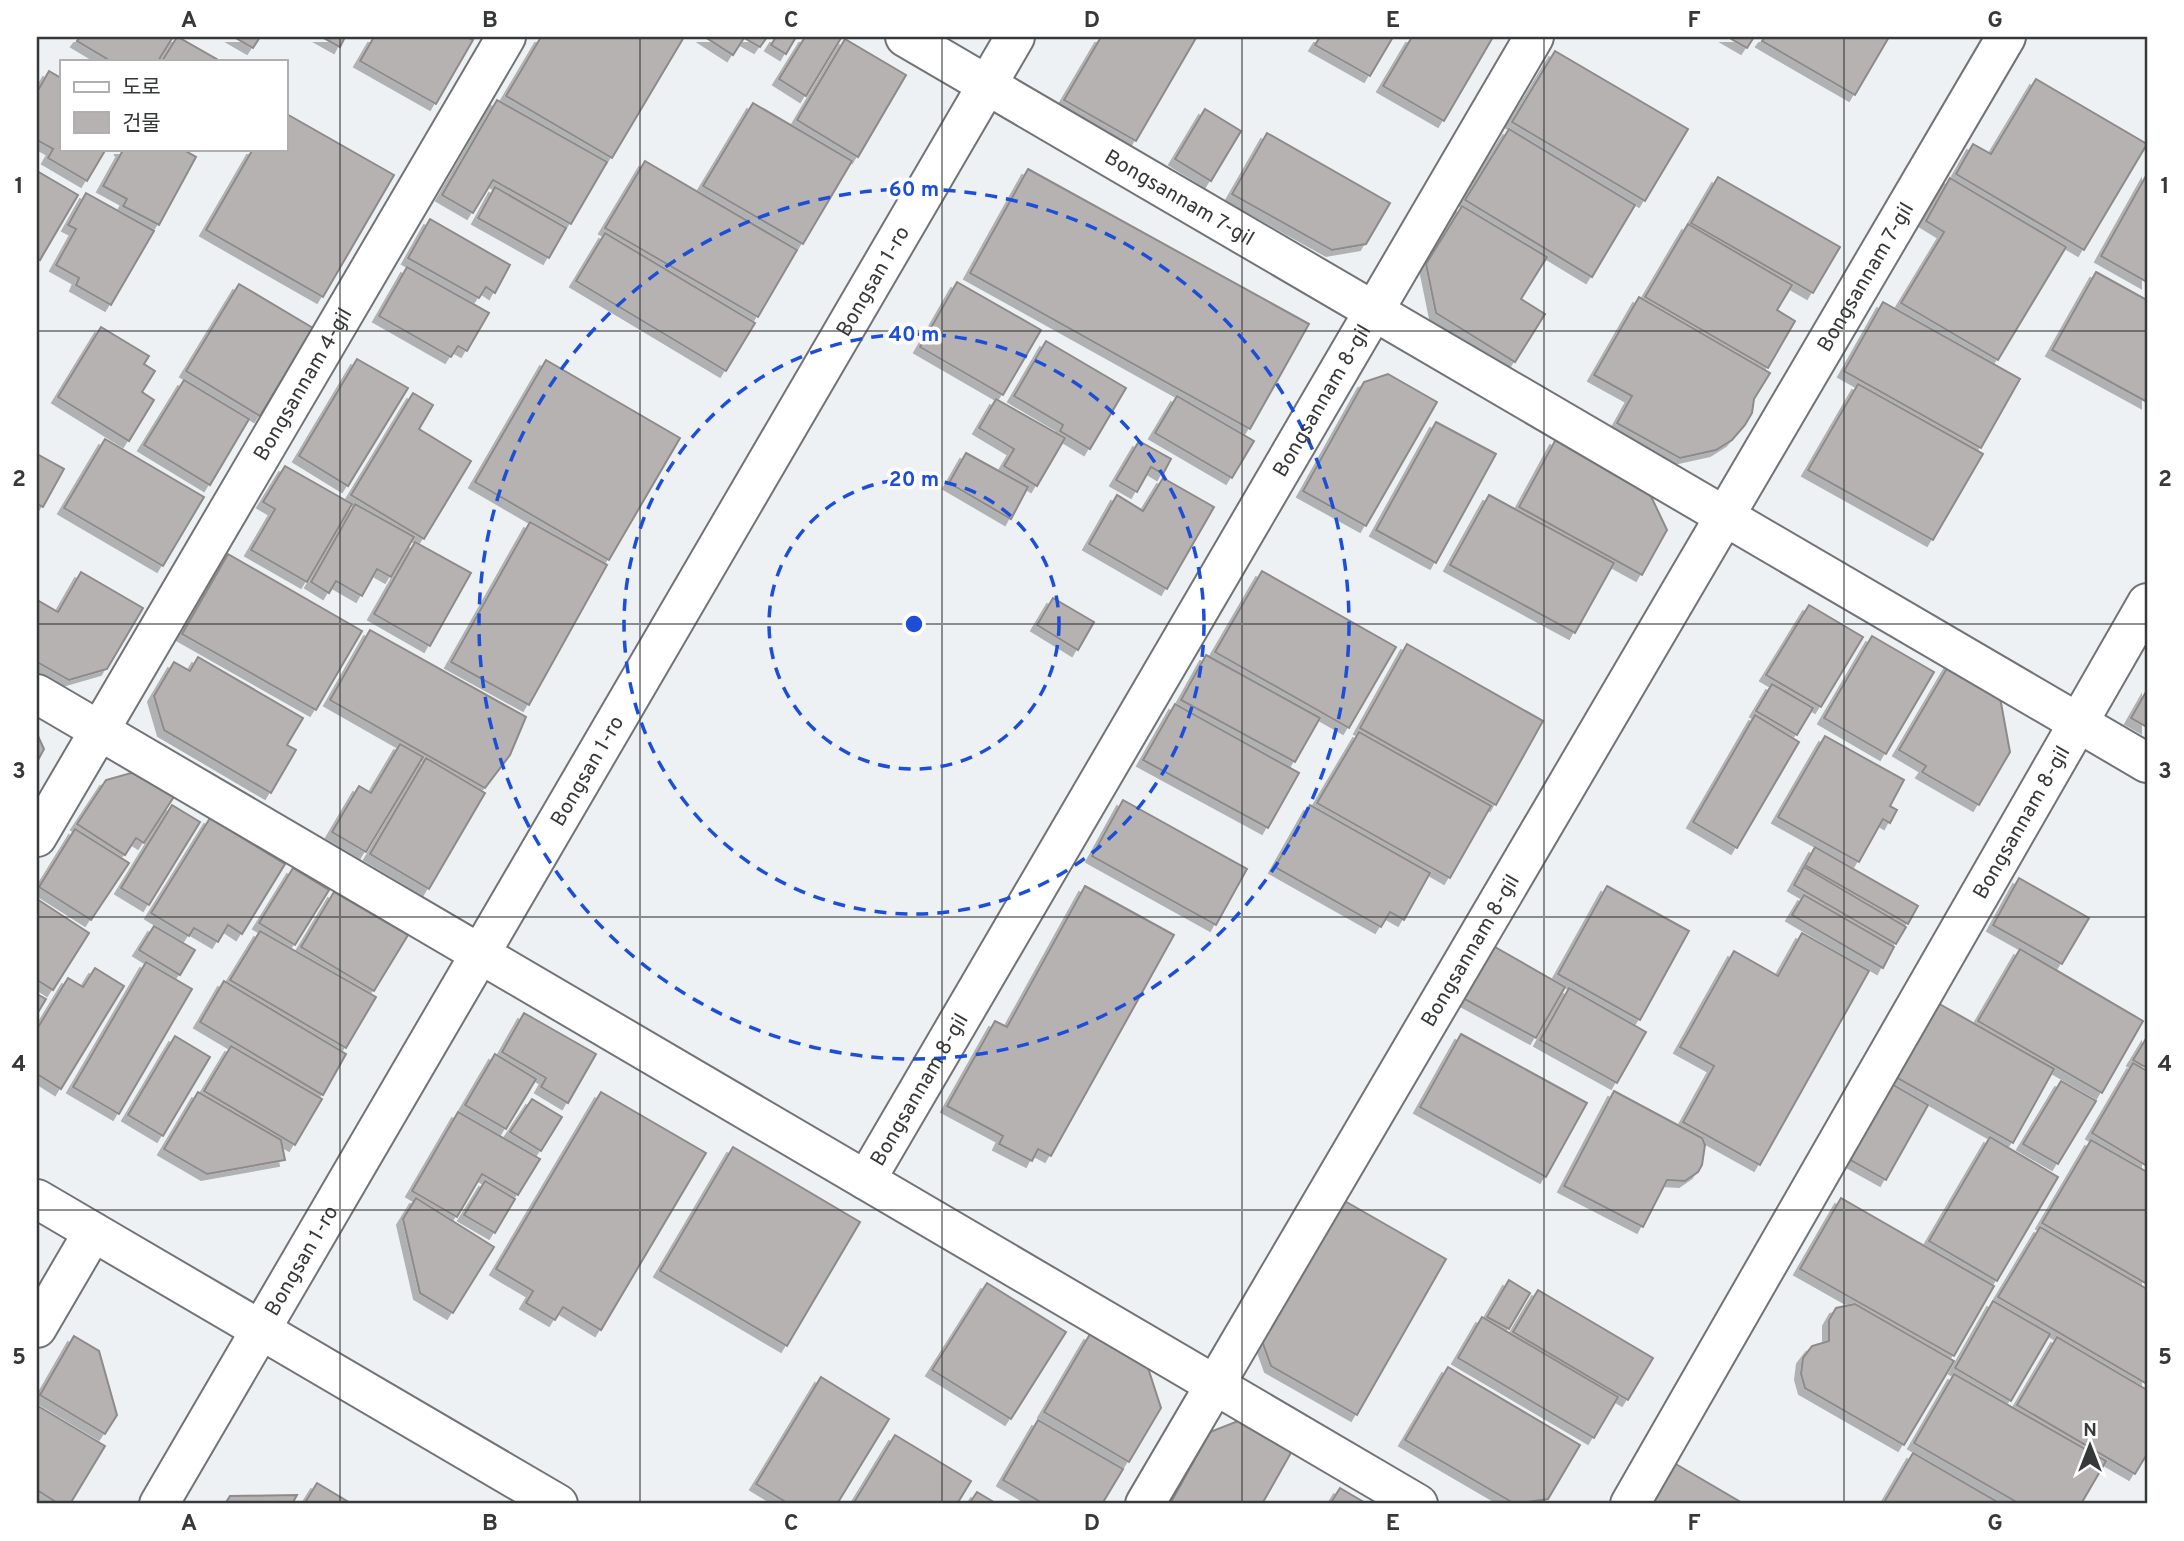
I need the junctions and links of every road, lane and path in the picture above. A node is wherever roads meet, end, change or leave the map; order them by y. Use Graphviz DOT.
graph roads {
  1 [pos="506,37"];
  2 [pos="905,37"];
  3 [pos="1016,37"];
  4 [pos="1534,37"];
  5 [pos="2006,37"];
  6 [pos="987,85"];
  7 [pos="1374,310"];
  8 [pos="1725,516"];
  9 [pos="2147,603"];
  10 [pos="37,694"];
  11 [pos="2078,723"];
  12 [pos="99,730"];
  13 [pos="2147,764"];
  14 [pos="37,837"];
  15 [pos="480,954"];
  16 [pos="866,1180"];
  17 [pos="37,1199"];
  18 [pos="93,1232"];
  19 [pos="37,1328"];
  20 [pos="260,1330"];
  21 [pos="1215,1385"];
  22 [pos="159,1504"];
  23 [pos="558,1504"];
  24 [pos="1145,1504"];
  25 [pos="1418,1504"];
  26 [pos="1630,1504"];
  1 -- 12 [label="street, Bongsannam 4-gil"];
  2 -- 6 [label="street, Bongsannam 7-gil"];
  3 -- 6 [label="street, Bongsan 1-ro"];
  4 -- 7 [label="street"];
  5 -- 8 [label="street, Bongsannam 7-gil"];
  6 -- 7 [label="street, Bongsannam 7-gil"];
  6 -- 15 [label="street, Bongsan 1-ro"];
  7 -- 8 [label="street, Bongsannam 7-gil"];
  7 -- 16 [label="street, Bongsannam 8-gil"];
  8 -- 11 [label="street, Bongsannam 7-gil"];
  8 -- 21 [label="street, Bongsannam 8-gil"];
  9 -- 11 [label="street"];
  10 -- 12 [label="street"];
  11 -- 13 [label="street, Bongsannam 7-gil"];
  11 -- 26 [label="street, Bongsannam 8-gil"];
  12 -- 14 [label="street, Bongsannam 4-gil"];
  12 -- 15 [label="street"];
  15 -- 16 [label="street, Bongsannam 8-gil"];
  15 -- 20 [label="street, Bongsan 1-ro"];
  16 -- 21 [label="street, Bongsannam 8-gil"];
  17 -- 18 [label="street"];
  18 -- 19 [label="street"];
  18 -- 20 [label="street"];
  20 -- 22 [label="street, Bongsan 1-ro"];
  20 -- 23 [label="street"];
  21 -- 24 [label="street"];
  21 -- 25 [label="street, Bongsannam 8-gil"];
}
